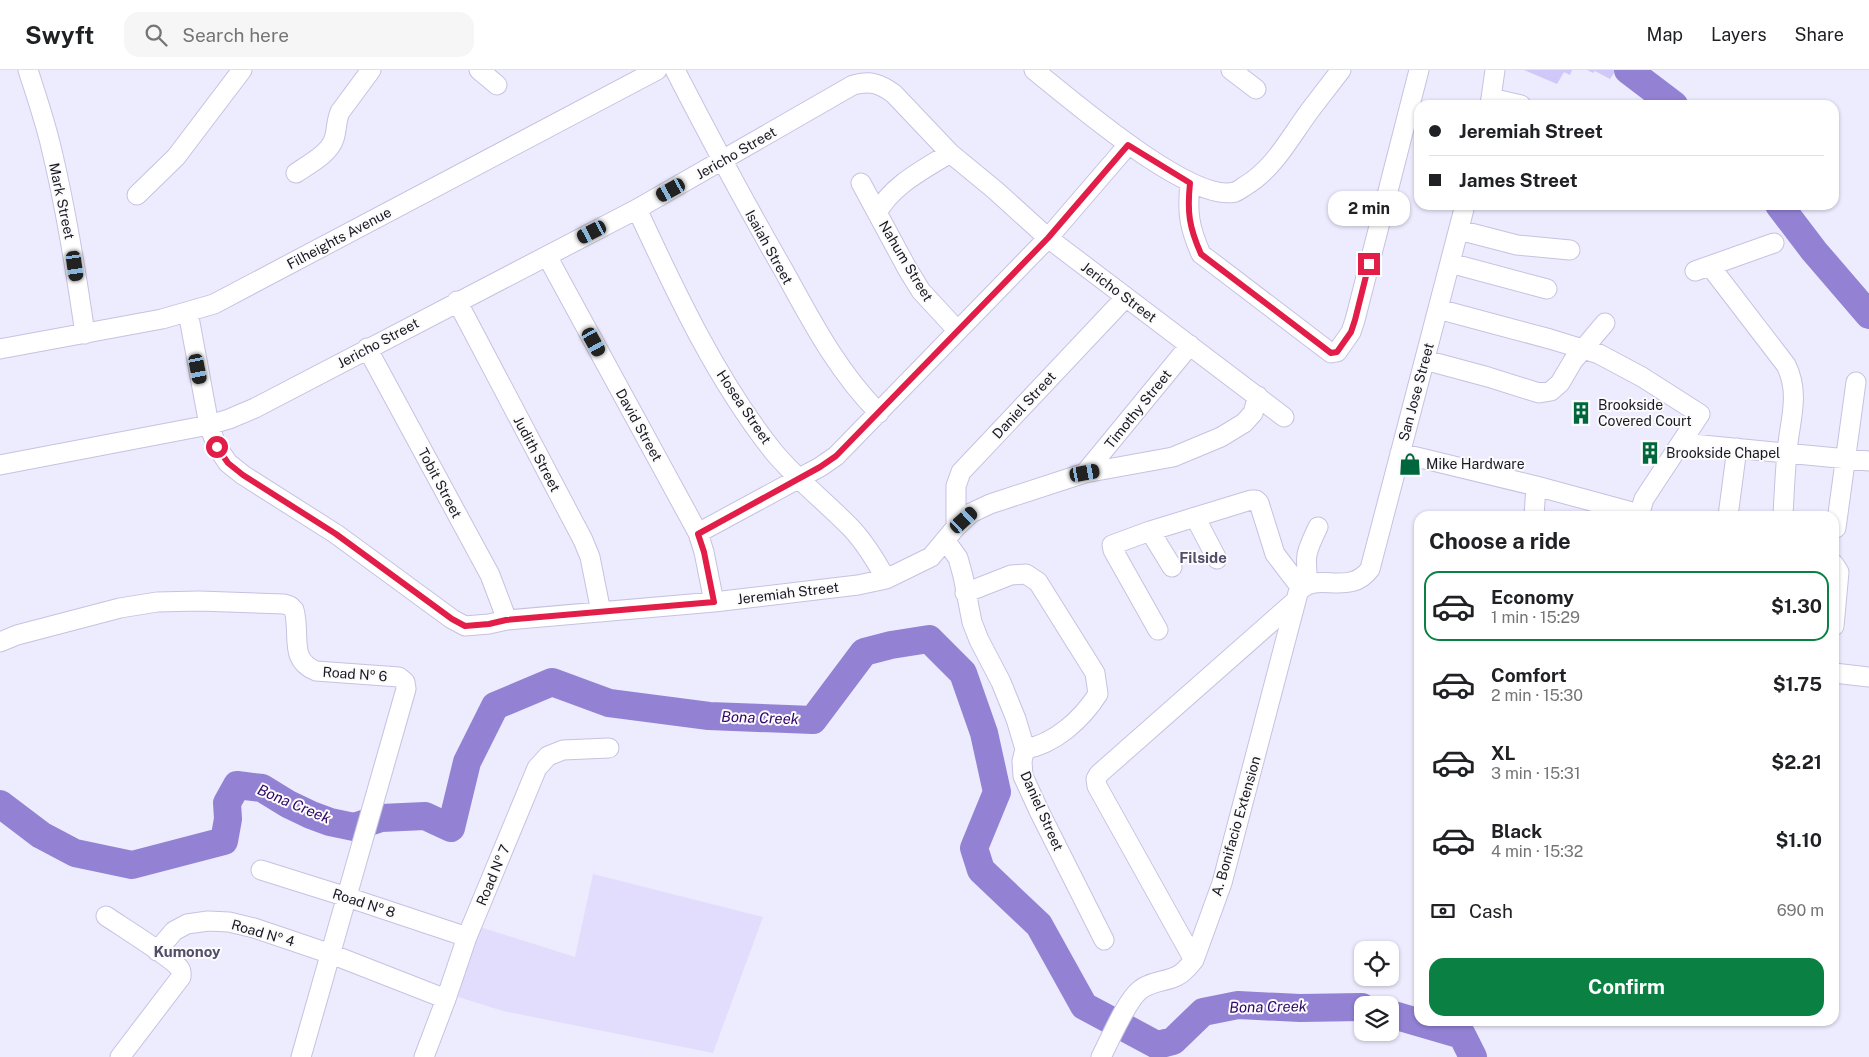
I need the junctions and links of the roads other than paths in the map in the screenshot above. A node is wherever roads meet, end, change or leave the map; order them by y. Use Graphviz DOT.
graph roads {
  1 [pos="28,70"];
  2 [pos="242,70"];
  3 [pos="370,70"];
  4 [pos="479,70"];
  5 [pos="657,70"];
  6 [pos="675,70"];
  7 [pos="1034,70"];
  8 [pos="1231,70"];
  9 [pos="1342,70"];
  10 [pos="1419,70"];
  11 [pos="1495,70"];
  12 [pos="497,85"];
  13 [pos="1256,89"];
  14 [pos="1491,100"];
  15 [pos="1128,145"];
  16 [pos="950,152"];
  17 [pos="722,162"];
  18 [pos="296,173"];
  19 [pos="861,183"];
  20 [pos="1190,183"];
  21 [pos="137,195"];
  22 [pos="637,209"];
  23 [pos="1464,210"];
  24 [pos="877,213"];
  25 [pos="1459,230"];
  26 [pos="1048,238"];
  27 [pos="1774,243"];
  28 [pos="1570,250"];
  29 [pos="546,256"];
  30 [pos="1450,263"];
  31 [pos="1547,288"];
  32 [pos="1126,297"];
  33 [pos="457,301"];
  34 [pos="1438,309"];
  35 [pos="188,312"];
  36 [pos="1605,323"];
  37 [pos="957,330"];
  38 [pos="85,334"];
  39 [pos="1190,345"];
  40 [pos="367,348"];
  41 [pos="1582,348"];
  42 [pos="0,349"];
  43 [pos="1425,360"];
  44 [pos="1856,382"];
  45 [pos="1258,396"];
  46 [pos="879,413"];
  47 [pos="1284,417"];
  48 [pos="209,425"];
  49 [pos="1682,443"];
  50 [pos="1737,448"];
  51 [pos="1787,452"];
  52 [pos="1400,453"];
  53 [pos="1845,457"];
  54 [pos="1869,461"];
  55 [pos="0,465"];
  56 [pos="1085,473"];
  57 [pos="799,477"];
  58 [pos="1536,486"];
  59 [pos="1534,511"];
  60 [pos="1625,511"];
  61 [pos="1640,511"];
  62 [pos="1729,511"];
  63 [pos="1783,511"];
  64 [pos="1838,511"];
  65 [pos="1195,517"];
  66 [pos="1318,527"];
  67 [pos="1150,531"];
  68 [pos="698,534"];
  69 [pos="950,534"];
  70 [pos="1217,559"];
  71 [pos="1172,567"];
  72 [pos="886,579"];
  73 [pos="1301,591"];
  74 [pos="966,593"];
  75 [pos="714,602"];
  76 [pos="601,612"];
  77 [pos="506,620"];
  78 [pos="1158,630"];
  79 [pos="0,642"];
  80 [pos="1839,674"];
  81 [pos="1869,677"];
  82 [pos="609,748"];
  83 [pos="1025,749"];
  84 [pos="261,870"];
  85 [pos="347,896"];
  86 [pos="106,916"];
  87 [pos="467,937"];
  88 [pos="1104,940"];
  89 [pos="157,951"];
  90 [pos="331,954"];
  91 [pos="1194,960"];
  92 [pos="446,999"];
  93 [pos="120,1057"];
  94 [pos="301,1057"];
  95 [pos="424,1057"];
  96 [pos="1101,1057"];
  1 -- 38 [label="street, Mark Street"];
  2 -- 21 [label="street"];
  3 -- 18 [label="street"];
  4 -- 12 [label="street"];
  5 -- 35 [label="street, Filheights Avenue"];
  6 -- 17 [label="street, Isaiah Street"];
  7 -- 15 [label="street"];
  8 -- 13 [label="street"];
  9 -- 20 [label="street"];
  10 -- 20 [label="street"];
  11 -- 14 [label="street"];
  15 -- 20 [label="street"];
  15 -- 26 [label="street"];
  16 -- 17 [label="street, Jericho Street"];
  16 -- 24 [label="street, Nahum Street"];
  16 -- 26 [label="street, Jericho Street"];
  17 -- 22 [label="street, Jericho Street"];
  17 -- 46 [label="street, Isaiah Street"];
  19 -- 24 [label="street, Nahum Street"];
  22 -- 29 [label="street, Jericho Street"];
  22 -- 57 [label="street, Hosea Street"];
  23 -- 25 [label="street, San Jose Street"];
  24 -- 37 [label="street, Nahum Street"];
  25 -- 28 [label="street"];
  25 -- 30 [label="street, San Jose Street"];
  26 -- 32 [label="street, Jericho Street"];
  26 -- 37 [label="street"];
  27 -- 51 [label="street"];
  29 -- 33 [label="street, Jericho Street"];
  29 -- 68 [label="street, David Street"];
  30 -- 31 [label="street"];
  30 -- 34 [label="street, San Jose Street"];
  32 -- 39 [label="street, Jericho Street"];
  32 -- 69 [label="street, Daniel Street"];
  33 -- 40 [label="street, Jericho Street"];
  33 -- 76 [label="street, Judith Street"];
  34 -- 41 [label="street"];
  34 -- 43 [label="street, San Jose Street"];
  35 -- 38 [label="street, Filheights Avenue"];
  35 -- 48 [label="street, Jeremiah Street"];
  36 -- 41 [label="street"];
  37 -- 46 [label="street"];
  38 -- 42 [label="street, Filheights Avenue"];
  39 -- 45 [label="street, Jericho Street"];
  39 -- 56 [label="street, Timothy Street"];
  40 -- 48 [label="street, Jericho Street"];
  40 -- 77 [label="street, Tobit Street"];
  41 -- 43 [label="street"];
  41 -- 49 [label="street"];
  43 -- 52 [label="street, San Jose Street"];
  44 -- 53 [label="street"];
  45 -- 47 [label="street, Jericho Street"];
  45 -- 56 [label="street, Jeremiah Street"];
  46 -- 57 [label="street"];
  48 -- 55 [label="street, Jericho Street"];
  48 -- 77 [label="street, Jeremiah Street"];
  49 -- 50 [label="street"];
  49 -- 61 [label="street"];
  50 -- 51 [label="street"];
  50 -- 62 [label="street"];
  51 -- 53 [label="street"];
  51 -- 63 [label="street"];
  52 -- 58 [label="street"];
  52 -- 73 [label="street, San Jose Street"];
  53 -- 54 [label="street"];
  53 -- 64 [label="street"];
  56 -- 69 [label="street, Jeremiah Street"];
  57 -- 68 [label="street"];
  57 -- 72 [label="street, Hosea Street"];
  58 -- 59 [label="street"];
  58 -- 60 [label="street"];
  65 -- 67 [label="street"];
  65 -- 70 [label="street"];
  65 -- 73 [label="street"];
  66 -- 73 [label="street, A. Bonifacio Extension"];
  67 -- 71 [label="street"];
  67 -- 78 [label="street"];
  68 -- 75 [label="street, David Street"];
  69 -- 72 [label="street, Jeremiah Street"];
  69 -- 74 [label="street, Daniel Street"];
  72 -- 75 [label="street, Jeremiah Street"];
  73 -- 91 [label="street, A. Bonifacio Extension"];
  73 -- 91 [label="street"];
  74 -- 83 [label="street, Daniel Street"];
  74 -- 83 [label="street"];
  75 -- 76 [label="street, Jeremiah Street"];
  76 -- 77 [label="street, Jeremiah Street"];
  79 -- 85 [label="street, Road № 6"];
  80 -- 81 [label="street"];
  82 -- 87 [label="street, Road № 7"];
  83 -- 88 [label="street, Daniel Street"];
  84 -- 85 [label="street, Road № 8"];
  85 -- 87 [label="street, Road № 8"];
  85 -- 90 [label="street, Road № 6"];
  86 -- 89 [label="street"];
  87 -- 92 [label="street, Road № 7"];
  89 -- 90 [label="street, Road № 4"];
  89 -- 93 [label="street"];
  90 -- 92 [label="street, Road № 4"];
  90 -- 94 [label="street, Road № 6"];
  91 -- 96 [label="street, A. Bonifacio Extension"];
  92 -- 95 [label="street, Road № 7"];
}
